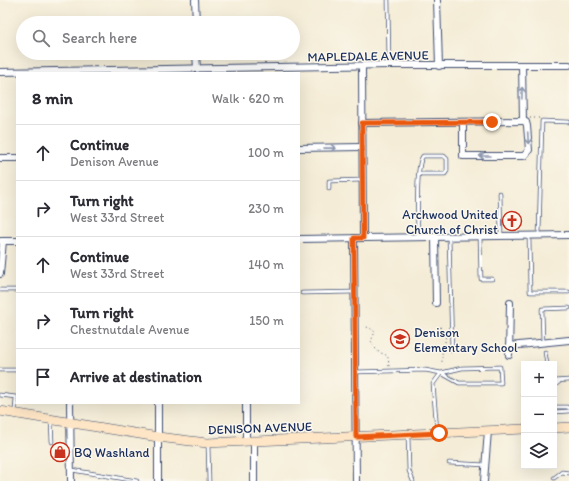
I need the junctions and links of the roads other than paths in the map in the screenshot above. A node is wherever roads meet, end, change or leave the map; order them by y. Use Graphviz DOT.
graph roads {
  1 [pos="195,0"];
  2 [pos="388,0"];
  3 [pos="438,0"];
  4 [pos="196,16"];
  5 [pos="196,60"];
  6 [pos="569,64"];
  7 [pos="389,65"];
  8 [pos="522,65"];
  9 [pos="439,66"];
  10 [pos="362,67"];
  11 [pos="197,70"];
  12 [pos="0,72"];
  13 [pos="65,72"];
  14 [pos="109,72"];
  15 [pos="153,72"];
  16 [pos="523,121"];
  17 [pos="463,122"];
  18 [pos="569,122"];
  19 [pos="362,123"];
  20 [pos="361,147"];
  21 [pos="300,148"];
  22 [pos="0,158"];
  23 [pos="16,158"];
  24 [pos="419,174"];
  25 [pos="362,180"];
  26 [pos="329,188"];
  27 [pos="500,193"];
  28 [pos="539,235"];
  29 [pos="569,235"];
  30 [pos="480,236"];
  31 [pos="501,236"];
  32 [pos="529,236"];
  33 [pos="418,237"];
  34 [pos="435,237"];
  35 [pos="449,237"];
  36 [pos="354,238"];
  37 [pos="363,238"];
  38 [pos="300,239"];
  39 [pos="2,241"];
  40 [pos="16,241"];
  41 [pos="0,274"];
  42 [pos="492,279"];
  43 [pos="0,290"];
  44 [pos="16,290"];
  45 [pos="355,292"];
  46 [pos="569,292"];
  47 [pos="302,293"];
  48 [pos="436,303"];
  49 [pos="510,303"];
  50 [pos="569,308"];
  51 [pos="569,340"];
  52 [pos="543,343"];
  53 [pos="509,346"];
  54 [pos="452,350"];
  55 [pos="545,352"];
  56 [pos="509,355"];
  57 [pos="546,361"];
  58 [pos="0,370"];
  59 [pos="16,370"];
  60 [pos="355,372"];
  61 [pos="441,373"];
  62 [pos="569,380"];
  63 [pos="557,382"];
  64 [pos="0,395"];
  65 [pos="70,404"];
  66 [pos="158,404"];
  67 [pos="246,404"];
  68 [pos="557,407"];
  69 [pos="569,408"];
  70 [pos="0,412"];
  71 [pos="557,412"];
  72 [pos="569,412"];
  73 [pos="14,414"];
  74 [pos="51,419"];
  75 [pos="70,422"];
  76 [pos="569,427"];
  77 [pos="557,428"];
  78 [pos="521,429"];
  79 [pos="488,431"];
  80 [pos="437,433"];
  81 [pos="408,435"];
  82 [pos="158,437"];
  83 [pos="356,437"];
  84 [pos="250,441"];
  85 [pos="52,442"];
  86 [pos="208,443"];
  87 [pos="448,463"];
  88 [pos="486,465"];
  89 [pos="71,470"];
  90 [pos="569,473"];
  91 [pos="554,478"];
  92 [pos="115,479"];
  93 [pos="71,481"];
  94 [pos="137,481"];
  95 [pos="158,481"];
  96 [pos="209,481"];
  97 [pos="254,481"];
  98 [pos="356,481"];
  99 [pos="413,481"];
  100 [pos="484,481"];
  1 -- 4 [label="street"];
  2 -- 7 [label="lane"];
  3 -- 9 [label="street"];
  5 -- 11 [label="street"];
  6 -- 8 [label="street, MAPLEDALE AVENUE"];
  7 -- 9 [label="street, MAPLEDALE AVENUE"];
  7 -- 10 [label="street, MAPLEDALE AVENUE"];
  8 -- 9 [label="street, MAPLEDALE AVENUE"];
  16 -- 8 [label="street, one-way"];
  10 -- 11 [label="street, MAPLEDALE AVENUE"];
  10 -- 19 [label="street"];
  11 -- 15 [label="street, MAPLEDALE AVENUE"];
  12 -- 13 [label="street, MAPLEDALE AVENUE"];
  13 -- 14 [label="street, MAPLEDALE AVENUE"];
  14 -- 15 [label="street, MAPLEDALE AVENUE"];
  16 -- 17 [label="street"];
  16 -- 17 [label="street, one-way"];
  17 -- 19 [label="street"];
  18 -- 28 [label="lane"];
  19 -- 20 [label="street"];
  21 -- 20 [label="street, one-way"];
  20 -- 25 [label="street"];
  22 -- 23 [label="street"];
  24 -- 24 [label="lane"];
  24 -- 33 [label="lane"];
  25 -- 26 [label="lane"];
  25 -- 37 [label="street"];
  27 -- 31 [label="lane"];
  28 -- 29 [label="street"];
  28 -- 32 [label="street"];
  30 -- 31 [label="street"];
  30 -- 35 [label="street"];
  30 -- 42 [label="lane"];
  31 -- 32 [label="street"];
  32 -- 46 [label="lane"];
  33 -- 34 [label="street"];
  33 -- 37 [label="street"];
  34 -- 35 [label="street"];
  34 -- 48 [label="street"];
  35 -- 54 [label="lane"];
  36 -- 37 [label="street"];
  36 -- 38 [label="street"];
  36 -- 45 [label="street"];
  39 -- 40 [label="street"];
  39 -- 41 [label="street"];
  43 -- 44 [label="lane"];
  45 -- 47 [label="lane"];
  45 -- 60 [label="street"];
  49 -- 53 [label="street"];
  50 -- 52 [label="lane"];
  51 -- 52 [label="street"];
  52 -- 53 [label="street"];
  53 -- 56 [label="street"];
  55 -- 57 [label="lane"];
  58 -- 59 [label="lane"];
  60 -- 61 [label="lane"];
  60 -- 83 [label="street"];
  61 -- 61 [label="lane"];
  61 -- 80 [label="lane"];
  62 -- 63 [label="lane"];
  64 -- 73 [label="lane"];
  65 -- 75 [label="street"];
  66 -- 82 [label="street"];
  67 -- 84 [label="street"];
  68 -- 69 [label="lane"];
  70 -- 73 [label="main road, DENISON AVENUE"];
  71 -- 72 [label="lane"];
  73 -- 74 [label="main road, DENISON AVENUE"];
  74 -- 75 [label="main road, DENISON AVENUE"];
  74 -- 85 [label="lane"];
  75 -- 82 [label="main road, DENISON AVENUE"];
  75 -- 89 [label="street"];
  76 -- 77 [label="main road"];
  78 -- 79 [label="main road, DENISON AVENUE"];
  79 -- 80 [label="main road, DENISON AVENUE"];
  79 -- 88 [label="street"];
  80 -- 81 [label="main road, DENISON AVENUE"];
  81 -- 83 [label="main road, DENISON AVENUE"];
  81 -- 99 [label="lane"];
  82 -- 86 [label="main road, DENISON AVENUE"];
  82 -- 95 [label="street"];
  83 -- 84 [label="main road, DENISON AVENUE"];
  83 -- 98 [label="street"];
  84 -- 86 [label="main road, DENISON AVENUE"];
  84 -- 97 [label="street"];
  86 -- 96 [label="lane"];
  87 -- 88 [label="lane"];
  88 -- 100 [label="street"];
  89 -- 92 [label="lane"];
  89 -- 93 [label="street"];
  90 -- 91 [label="lane"];
  92 -- 94 [label="lane"];
}
